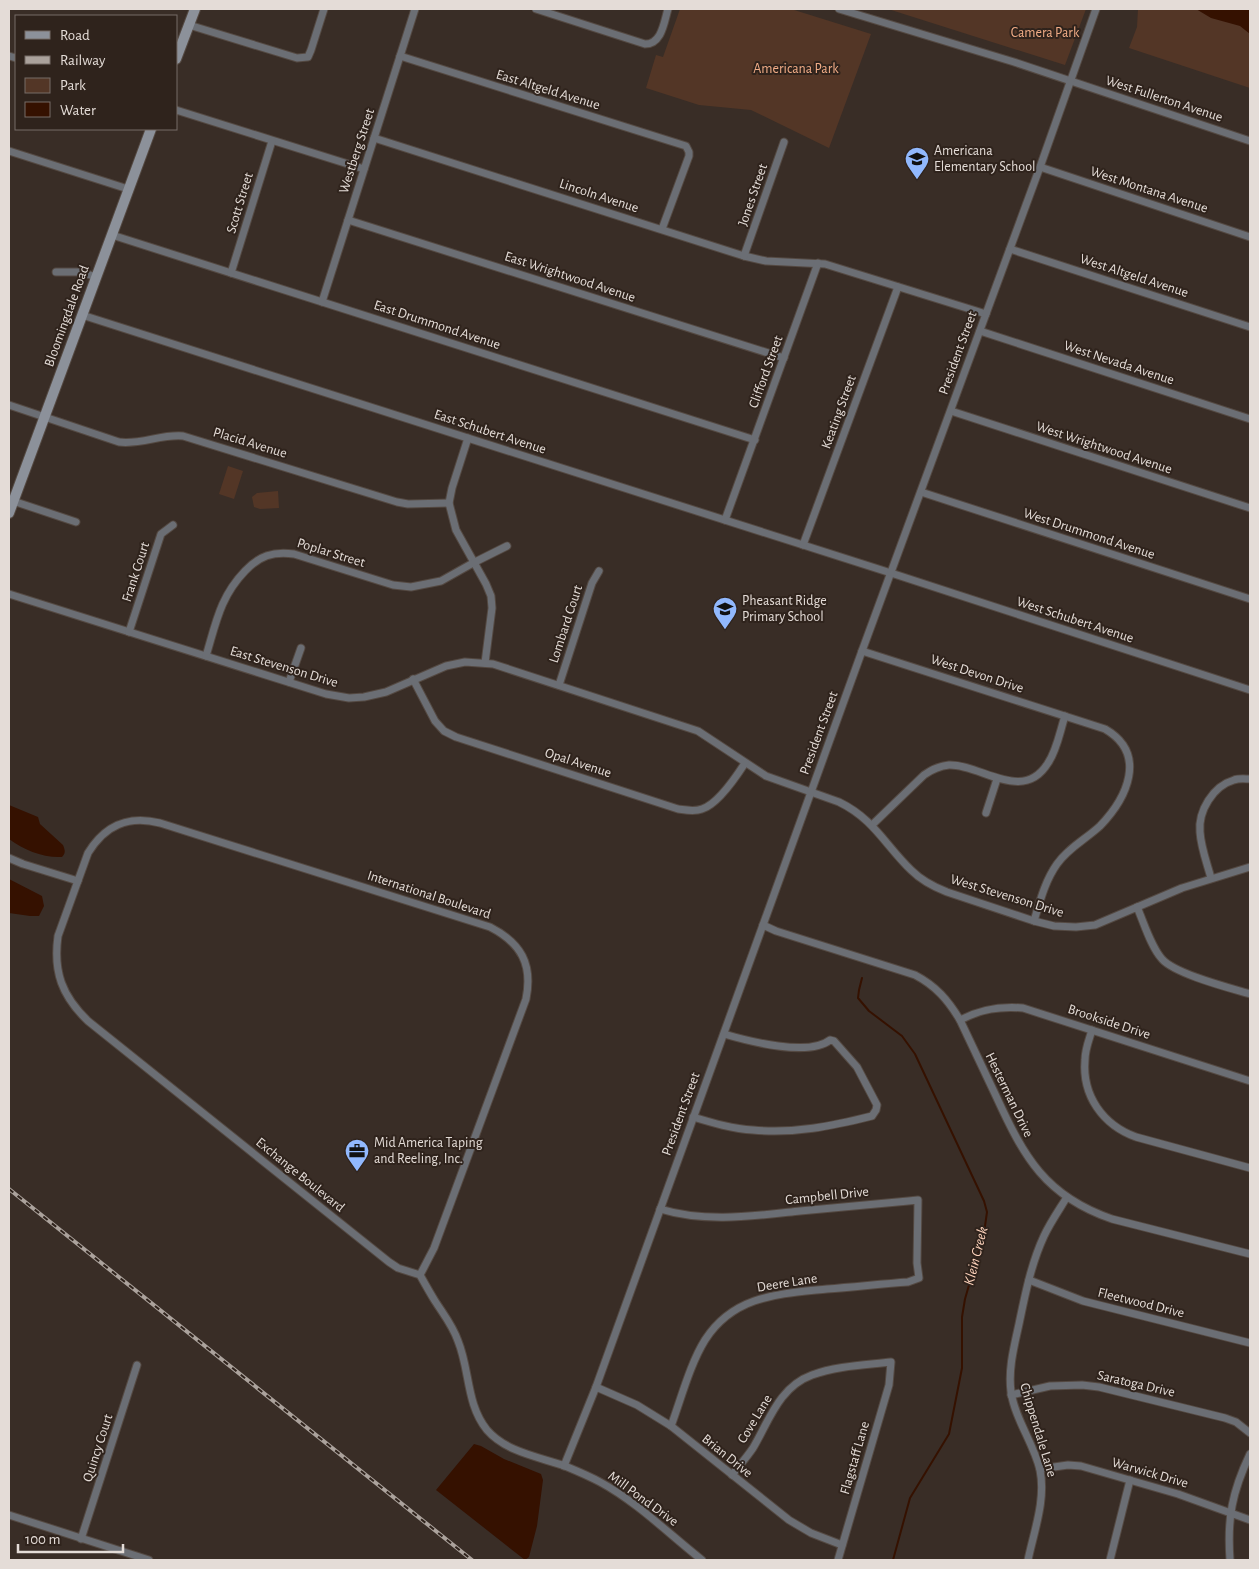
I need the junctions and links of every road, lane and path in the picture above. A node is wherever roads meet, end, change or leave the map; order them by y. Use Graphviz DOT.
graph roads {
  1 [pos="195,9"];
  2 [pos="324,9"];
  3 [pos="415,9"];
  4 [pos="536,9"];
  5 [pos="668,9"];
  6 [pos="839,9"];
  7 [pos="1096,9"];
  8 [pos="189,25"];
  9 [pos="178,54"];
  10 [pos="400,56"];
  11 [pos="1070,82"];
  12 [pos="178,111"];
  13 [pos="151,130"];
  14 [pos="374,138"];
  15 [pos="272,141"];
  16 [pos="1250,141"];
  17 [pos="784,142"];
  18 [pos="9,151"];
  19 [pos="1040,168"];
  20 [pos="364,170"];
  21 [pos="128,189"];
  22 [pos="348,220"];
  23 [pos="662,229"];
  24 [pos="112,235"];
  25 [pos="1250,237"];
  26 [pos="1010,249"];
  27 [pos="744,256"];
  28 [pos="818,263"];
  29 [pos="56,272"];
  30 [pos="231,273"];
  31 [pos="96,277"];
  32 [pos="898,287"];
  33 [pos="322,302"];
  34 [pos="986,314"];
  35 [pos="82,315"];
  36 [pos="1250,327"];
  37 [pos="980,331"];
  38 [pos="784,358"];
  39 [pos="9,405"];
  40 [pos="950,411"];
  41 [pos="44,417"];
  42 [pos="1250,419"];
  43 [pos="468,438"];
  44 [pos="755,440"];
  45 [pos="921,492"];
  46 [pos="13,501"];
  47 [pos="449,503"];
  48 [pos="1250,508"];
  49 [pos="9,513"];
  50 [pos="725,520"];
  51 [pos="76,522"];
  52 [pos="173,526"];
  53 [pos="804,545"];
  54 [pos="507,546"];
  55 [pos="473,563"];
  56 [pos="599,571"];
  57 [pos="891,573"];
  58 [pos="9,594"];
  59 [pos="1250,599"];
  60 [pos="130,632"];
  61 [pos="301,648"];
  62 [pos="862,650"];
  63 [pos="206,656"];
  64 [pos="485,663"];
  65 [pos="413,679"];
  66 [pos="289,682"];
  67 [pos="559,685"];
  68 [pos="1250,690"];
  69 [pos="1065,716"];
  70 [pos="745,763"];
  71 [pos="997,779"];
  72 [pos="1250,779"];
  73 [pos="811,792"];
  74 [pos="986,812"];
  75 [pos="872,825"];
  76 [pos="9,858"];
  77 [pos="1250,867"];
  78 [pos="1211,878"];
  79 [pos="78,881"];
  80 [pos="1137,907"];
  81 [pos="1034,921"];
  82 [pos="763,925"];
  83 [pos="1250,994"];
  84 [pos="960,1020"];
  85 [pos="1092,1030"];
  86 [pos="724,1034"];
  87 [pos="1250,1081"];
  88 [pos="693,1118"];
  89 [pos="1250,1168"];
  90 [pos="1067,1197"];
  91 [pos="660,1209"];
  92 [pos="1250,1254"];
  93 [pos="420,1275"];
  94 [pos="920,1278"];
  95 [pos="1029,1280"];
  96 [pos="1250,1343"];
  97 [pos="891,1362"];
  98 [pos="138,1364"];
  99 [pos="596,1387"];
  100 [pos="1011,1395"];
  101 [pos="671,1426"];
  102 [pos="1250,1432"];
  103 [pos="1250,1454"];
  104 [pos="564,1466"];
  105 [pos="1040,1469"];
  106 [pos="732,1475"];
  107 [pos="1130,1480"];
  108 [pos="1230,1512"];
  109 [pos="9,1515"];
  110 [pos="1250,1520"];
  111 [pos="81,1539"];
  112 [pos="842,1545"];
  113 [pos="148,1560"];
  114 [pos="702,1560"];
  115 [pos="838,1560"];
  116 [pos="1028,1560"];
  117 [pos="1110,1560"];
  118 [pos="1230,1560"];
  1 -- 8 [label="main road"];
  2 -- 8 [label="street"];
  3 -- 10 [label="street, Westberg Street"];
  4 -- 5 [label="street"];
  6 -- 11 [label="street, West Fullerton Avenue"];
  7 -- 11 [label="street, President Street"];
  8 -- 9 [label="main road"];
  10 -- 14 [label="street, Westberg Street"];
  10 -- 23 [label="street, East Altgeld Avenue"];
  11 -- 16 [label="street, West Fullerton Avenue"];
  11 -- 19 [label="street, President Street"];
  12 -- 15 [label="street"];
  13 -- 21 [label="main road, Bloomingdale Road"];
  14 -- 20 [label="street, Westberg Street"];
  14 -- 23 [label="street, Lincoln Avenue"];
  15 -- 20 [label="street"];
  15 -- 30 [label="street, Scott Street"];
  17 -- 27 [label="street, Jones Street"];
  18 -- 21 [label="street"];
  19 -- 25 [label="street, West Montana Avenue"];
  19 -- 26 [label="street, President Street"];
  20 -- 22 [label="street, Westberg Street"];
  21 -- 24 [label="main road, Bloomingdale Road"];
  22 -- 33 [label="street, Westberg Street"];
  22 -- 38 [label="street, East Wrightwood Avenue"];
  23 -- 27 [label="street, Lincoln Avenue"];
  24 -- 30 [label="street, East Drummond Avenue"];
  24 -- 31 [label="main road, Bloomingdale Road"];
  26 -- 34 [label="street, President Street"];
  26 -- 36 [label="street, West Altgeld Avenue"];
  27 -- 28 [label="street, Lincoln Avenue"];
  28 -- 32 [label="street"];
  28 -- 38 [label="street, Clifford Street"];
  29 -- 31 [label="street"];
  30 -- 33 [label="street, East Drummond Avenue"];
  31 -- 35 [label="main road, Bloomingdale Road"];
  32 -- 34 [label="street"];
  32 -- 53 [label="street, Keating Street"];
  33 -- 44 [label="street, East Drummond Avenue"];
  34 -- 37 [label="street, President Street"];
  35 -- 41 [label="main road, Bloomingdale Road"];
  35 -- 43 [label="street, East Schubert Avenue"];
  37 -- 40 [label="street, President Street"];
  37 -- 42 [label="street, West Nevada Avenue"];
  38 -- 44 [label="street, Clifford Street"];
  39 -- 41 [label="street, Placid Avenue"];
  40 -- 45 [label="street, President Street"];
  40 -- 48 [label="street, West Wrightwood Avenue"];
  41 -- 46 [label="main road, Bloomingdale Road"];
  41 -- 47 [label="street, Placid Avenue"];
  43 -- 47 [label="street"];
  43 -- 50 [label="street, East Schubert Avenue"];
  44 -- 50 [label="street, Clifford Street"];
  45 -- 57 [label="street, President Street"];
  45 -- 59 [label="street, West Drummond Avenue"];
  46 -- 49 [label="main road, Bloomingdale Road"];
  46 -- 51 [label="street"];
  47 -- 55 [label="street"];
  50 -- 53 [label="street, East Schubert Avenue"];
  52 -- 60 [label="street, Frank Court"];
  53 -- 57 [label="street, East Schubert Avenue"];
  54 -- 55 [label="street, Poplar Street"];
  55 -- 63 [label="street, Poplar Street"];
  55 -- 64 [label="street"];
  56 -- 67 [label="street, Lombard Court"];
  57 -- 62 [label="street, President Street"];
  57 -- 68 [label="street, West Schubert Avenue"];
  58 -- 60 [label="street, East Stevenson Drive"];
  60 -- 63 [label="street, East Stevenson Drive"];
  61 -- 66 [label="street"];
  62 -- 69 [label="street, West Devon Drive"];
  62 -- 73 [label="street, President Street"];
  63 -- 66 [label="street, East Stevenson Drive"];
  64 -- 65 [label="street, East Stevenson Drive"];
  64 -- 67 [label="street, East Stevenson Drive"];
  65 -- 66 [label="street, East Stevenson Drive"];
  65 -- 70 [label="street, Opal Avenue"];
  67 -- 70 [label="street, East Stevenson Drive"];
  69 -- 71 [label="street"];
  69 -- 81 [label="street, West Devon Drive"];
  70 -- 73 [label="street, East Stevenson Drive"];
  71 -- 74 [label="street"];
  71 -- 75 [label="street"];
  72 -- 78 [label="street"];
  73 -- 75 [label="street, West Stevenson Drive"];
  73 -- 82 [label="street, President Street"];
  75 -- 81 [label="street, West Stevenson Drive"];
  76 -- 79 [label="street"];
  77 -- 78 [label="street, West Stevenson Drive"];
  78 -- 80 [label="street, West Stevenson Drive"];
  79 -- 93 [label="street, Exchange Boulevard"];
  79 -- 93 [label="street, International Boulevard"];
  80 -- 81 [label="street, West Stevenson Drive"];
  80 -- 83 [label="street"];
  82 -- 84 [label="street, Hesterman Drive"];
  82 -- 86 [label="street, President Street"];
  84 -- 85 [label="street, Brookside Drive"];
  84 -- 90 [label="street, Hesterman Drive"];
  85 -- 87 [label="street, Brookside Drive"];
  85 -- 89 [label="street"];
  86 -- 88 [label="street, President Street"];
  86 -- 88 [label="street"];
  88 -- 91 [label="street, President Street"];
  90 -- 92 [label="street, Hesterman Drive"];
  90 -- 95 [label="street, Chippendale Lane"];
  91 -- 94 [label="street, Campbell Drive"];
  91 -- 99 [label="street, President Street"];
  93 -- 104 [label="street"];
  94 -- 101 [label="street, Deere Lane"];
  95 -- 96 [label="street, Fleetwood Drive"];
  95 -- 100 [label="street, Chippendale Lane"];
  97 -- 106 [label="street, Cove Lane"];
  97 -- 112 [label="street, Flagstaff Lane"];
  98 -- 111 [label="street, Quincy Court"];
  99 -- 101 [label="street, Brian Drive"];
  99 -- 104 [label="street, President Street"];
  100 -- 102 [label="street, Saratoga Drive"];
  100 -- 105 [label="street, Chippendale Lane"];
  101 -- 106 [label="street, Brian Drive"];
  103 -- 108 [label="street"];
  104 -- 114 [label="street, Mill Pond Drive"];
  105 -- 107 [label="street, Warwick Drive"];
  105 -- 116 [label="street, Chippendale Lane"];
  106 -- 112 [label="street, Brian Drive"];
  107 -- 108 [label="street, Warwick Drive"];
  107 -- 117 [label="street"];
  108 -- 110 [label="street, Warwick Drive"];
  108 -- 118 [label="street"];
  109 -- 111 [label="street"];
  111 -- 113 [label="street"];
  112 -- 115 [label="street, Flagstaff Lane"];
}
